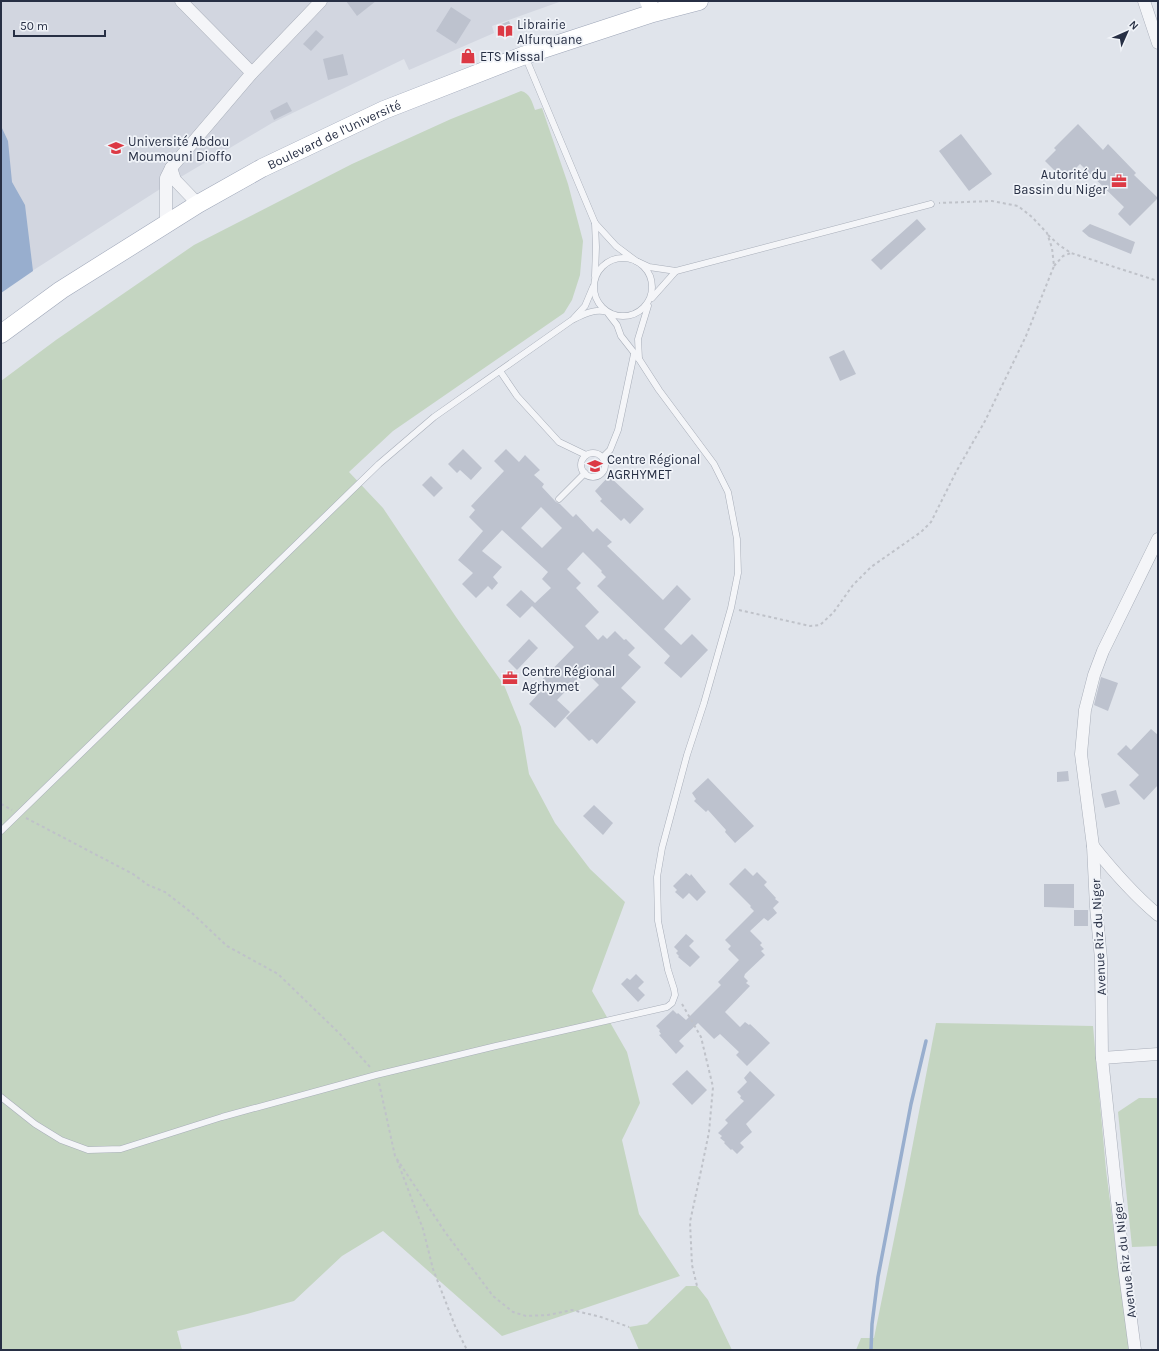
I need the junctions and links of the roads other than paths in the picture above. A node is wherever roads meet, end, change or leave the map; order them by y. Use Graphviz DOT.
graph roads {
  1 [pos="181,1"];
  2 [pos="321,1"];
  3 [pos="699,1"];
  4 [pos="1144,1"];
  5 [pos="650,7"];
  6 [pos="1158,42"];
  7 [pos="525,55"];
  8 [pos="252,73"];
  9 [pos="171,168"];
  10 [pos="198,204"];
  11 [pos="931,204"];
  12 [pos="595,223"];
  13 [pos="166,224"];
  14 [pos="636,261"];
  15 [pos="676,271"];
  16 [pos="594,284"];
  17 [pos="650,301"];
  18 [pos="607,312"];
  19 [pos="572,320"];
  20 [pos="1,334"];
  21 [pos="634,354"];
  22 [pos="639,359"];
  23 [pos="500,371"];
  24 [pos="586,455"];
  25 [pos="603,457"];
  26 [pos="585,473"];
  27 [pos="559,499"];
  28 [pos="1158,539"];
  29 [pos="1,831"];
  30 [pos="1093,846"];
  31 [pos="1158,915"];
  32 [pos="1158,1054"];
  33 [pos="1102,1058"];
  34 [pos="1,1097"];
  35 [pos="1135,1350"];
  1 -- 8 [label="street"];
  2 -- 8 [label="street"];
  3 -- 5 [label="main road, Boulevard de l'Université"];
  4 -- 6 [label="street"];
  5 -- 7 [label="main road, Boulevard de l'Université"];
  7 -- 10 [label="main road, Boulevard de l'Université"];
  7 -- 12 [label="lane"];
  8 -- 9 [label="street"];
  9 -- 10 [label="street"];
  9 -- 13 [label="street"];
  10 -- 13 [label="main road, Boulevard de l'Université"];
  11 -- 15 [label="lane"];
  12 -- 14 [label="lane"];
  12 -- 16 [label="lane"];
  13 -- 20 [label="main road, Boulevard de l'Université"];
  14 -- 15 [label="lane"];
  14 -- 16 [label="lane"];
  14 -- 17 [label="lane"];
  15 -- 17 [label="lane"];
  16 -- 18 [label="lane"];
  16 -- 19 [label="lane"];
  17 -- 18 [label="lane"];
  17 -- 22 [label="lane"];
  18 -- 19 [label="lane"];
  18 -- 21 [label="lane"];
  19 -- 23 [label="lane"];
  21 -- 22 [label="lane"];
  21 -- 25 [label="lane"];
  22 -- 34 [label="lane"];
  23 -- 24 [label="lane"];
  23 -- 29 [label="lane"];
  24 -- 25 [label="lane"];
  24 -- 26 [label="lane"];
  25 -- 26 [label="lane"];
  26 -- 27 [label="lane"];
  28 -- 30 [label="street, Avenue Riz du Niger"];
  30 -- 31 [label="street"];
  30 -- 33 [label="street, Avenue Riz du Niger"];
  32 -- 33 [label="street"];
  33 -- 35 [label="street, Avenue Riz du Niger"];
}
